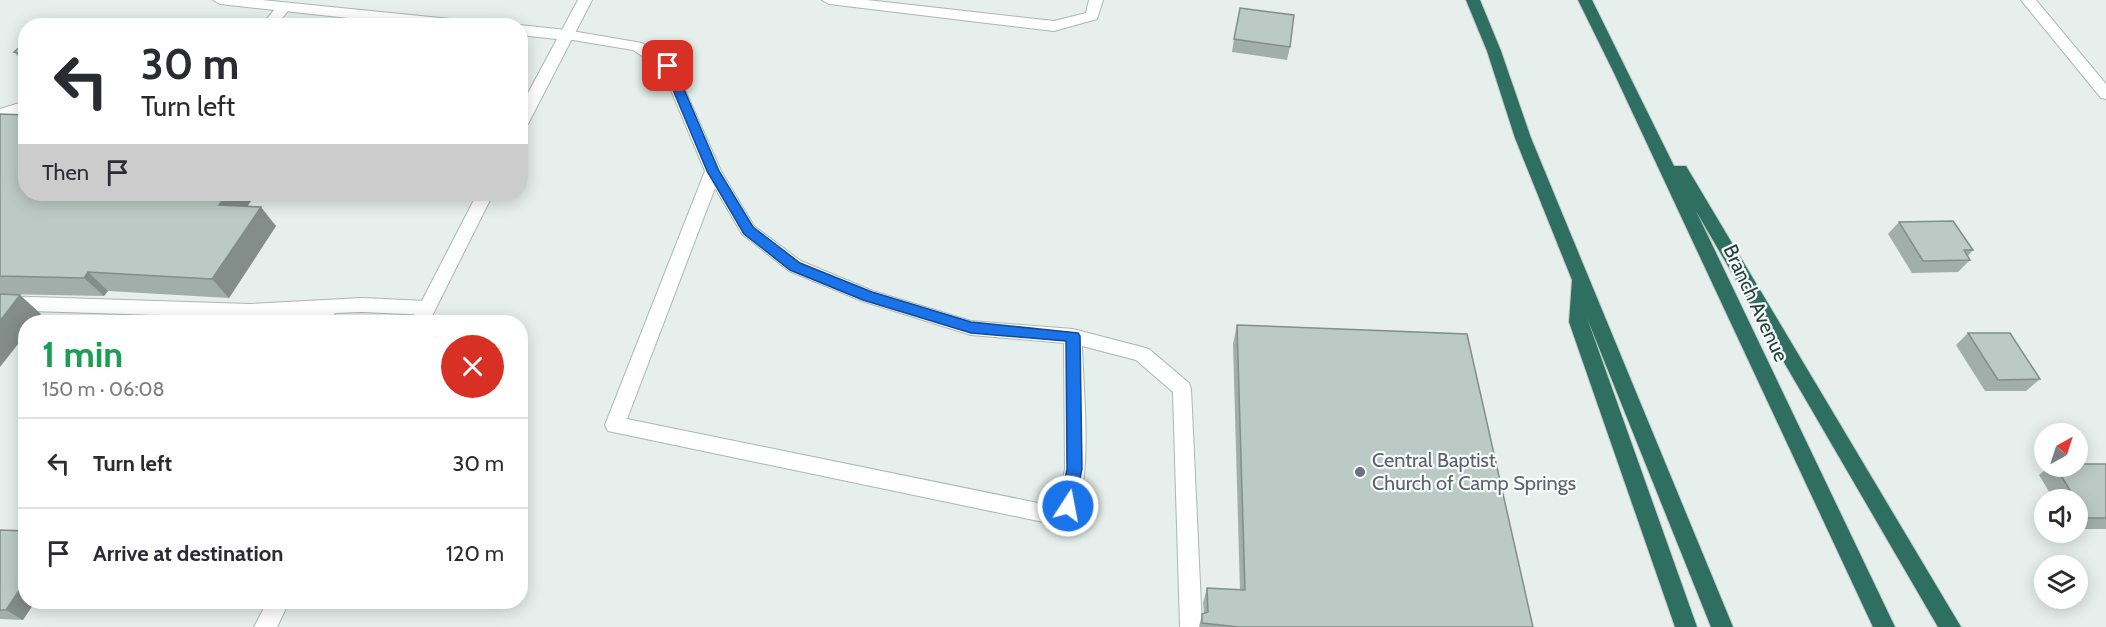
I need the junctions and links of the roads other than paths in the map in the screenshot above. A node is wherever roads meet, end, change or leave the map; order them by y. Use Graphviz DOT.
graph roads {
  1 [pos="220,0"];
  2 [pos="585,0"];
  3 [pos="829,0"];
  4 [pos="1096,0"];
  5 [pos="1473,0"];
  6 [pos="1585,0"];
  7 [pos="2028,0"];
  8 [pos="284,7"];
  9 [pos="275,18"];
  10 [pos="392,18"];
  11 [pos="528,31"];
  12 [pos="566,35"];
  13 [pos="1623,73"];
  14 [pos="2106,94"];
  15 [pos="18,108"];
  16 [pos="528,109"];
  17 [pos="0,114"];
  18 [pos="713,171"];
  19 [pos="481,201"];
  20 [pos="1580,275"];
  21 [pos="0,303"];
  22 [pos="107,307"];
  23 [pos="325,314"];
  24 [pos="101,315"];
  25 [pos="423,315"];
  26 [pos="1073,336"];
  27 [pos="274,609"];
  28 [pos="265,627"];
  29 [pos="1191,627"];
  30 [pos="1686,627"];
  31 [pos="1722,627"];
  32 [pos="1884,627"];
  33 [pos="1950,627"];
  1 -- 8 [label="street"];
  2 -- 12 [label="street"];
  3 -- 4 [label="street"];
  5 -- 20 [label="highway"];
  6 -- 13 [label="highway, Branch Avenue"];
  7 -- 14 [label="street"];
  8 -- 9 [label="street"];
  8 -- 10 [label="street"];
  11 -- 12 [label="street"];
  12 -- 16 [label="street"];
  12 -- 18 [label="street"];
  13 -- 32 [label="highway, Branch Avenue"];
  13 -- 33 [label="highway"];
  15 -- 17 [label="street"];
  18 -- 26 [label="street"];
  18 -- 26 [label="street"];
  19 -- 25 [label="street"];
  20 -- 30 [label="highway"];
  20 -- 31 [label="highway"];
  21 -- 22 [label="street"];
  22 -- 23 [label="street"];
  22 -- 24 [label="street"];
  23 -- 25 [label="street"];
  26 -- 29 [label="street"];
  27 -- 28 [label="street"];
}
